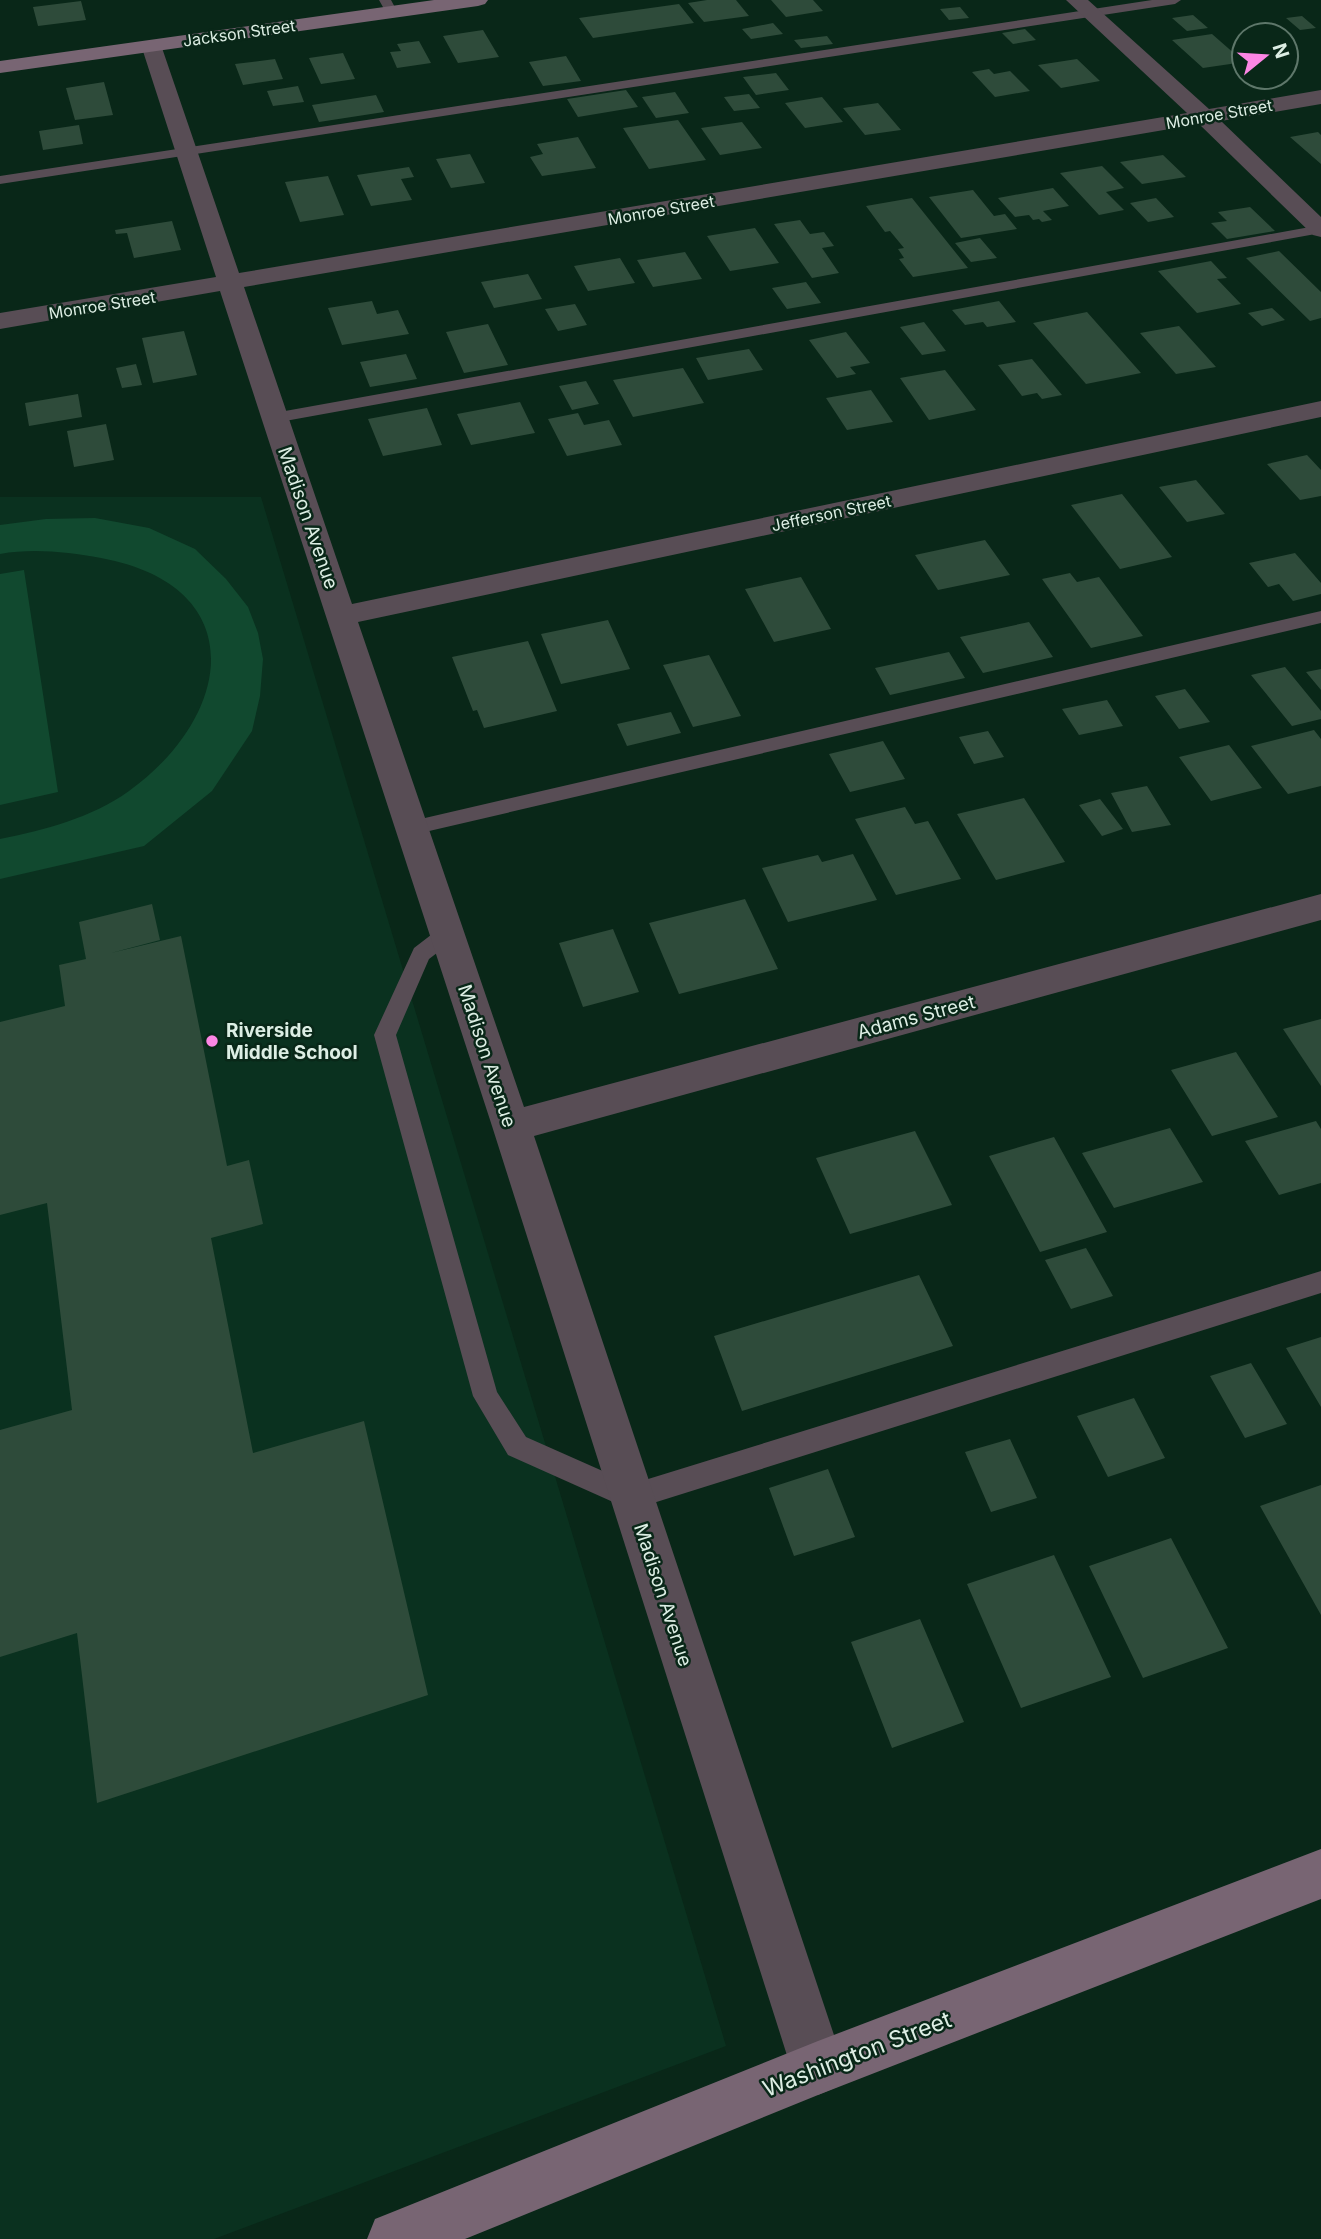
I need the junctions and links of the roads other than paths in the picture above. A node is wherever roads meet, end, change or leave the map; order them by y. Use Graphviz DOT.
graph roads {
  1 [pos="478,0"];
  2 [pos="1175,0"];
  3 [pos="388,7"];
  4 [pos="1083,7"];
  5 [pos="151,45"];
  6 [pos="0,67"];
  7 [pos="1321,97"];
  8 [pos="1204,117"];
  9 [pos="185,153"];
  10 [pos="0,180"];
  11 [pos="1321,229"];
  12 [pos="229,284"];
  13 [pos="0,321"];
  14 [pos="1321,409"];
  15 [pos="274,418"];
  16 [pos="342,616"];
  17 [pos="1321,617"];
  18 [pos="412,828"];
  19 [pos="1321,907"];
  20 [pos="447,934"];
  21 [pos="511,1126"];
  22 [pos="1321,1282"];
  23 [pos="631,1497"];
  24 [pos="1321,1874"];
  25 [pos="818,2068"];
  26 [pos="395,2239"];
  1 -- 3 [label="street, Jackson Street"];
  2 -- 4 [label="lane"];
  3 -- 5 [label="street, Jackson Street"];
  4 -- 8 [label="street"];
  4 -- 9 [label="lane"];
  5 -- 6 [label="street, Jackson Street"];
  5 -- 9 [label="street, Madison Avenue"];
  7 -- 8 [label="street, Monroe Street"];
  8 -- 11 [label="street"];
  8 -- 12 [label="street, Monroe Street"];
  9 -- 10 [label="lane"];
  9 -- 12 [label="street, Madison Avenue"];
  11 -- 15 [label="lane"];
  12 -- 13 [label="street, Monroe Street"];
  12 -- 15 [label="street, Madison Avenue"];
  14 -- 16 [label="street, Jefferson Street"];
  15 -- 16 [label="street, Madison Avenue"];
  16 -- 18 [label="street, Madison Avenue"];
  17 -- 18 [label="lane"];
  18 -- 20 [label="street, Madison Avenue"];
  19 -- 21 [label="street, Adams Street"];
  20 -- 21 [label="street, Madison Avenue"];
  20 -- 23 [label="lane"];
  21 -- 23 [label="street, Madison Avenue"];
  22 -- 23 [label="lane"];
  23 -- 25 [label="street, Madison Avenue"];
  24 -- 25 [label="street, Washington Street"];
  25 -- 26 [label="street, Washington Street"];
}
